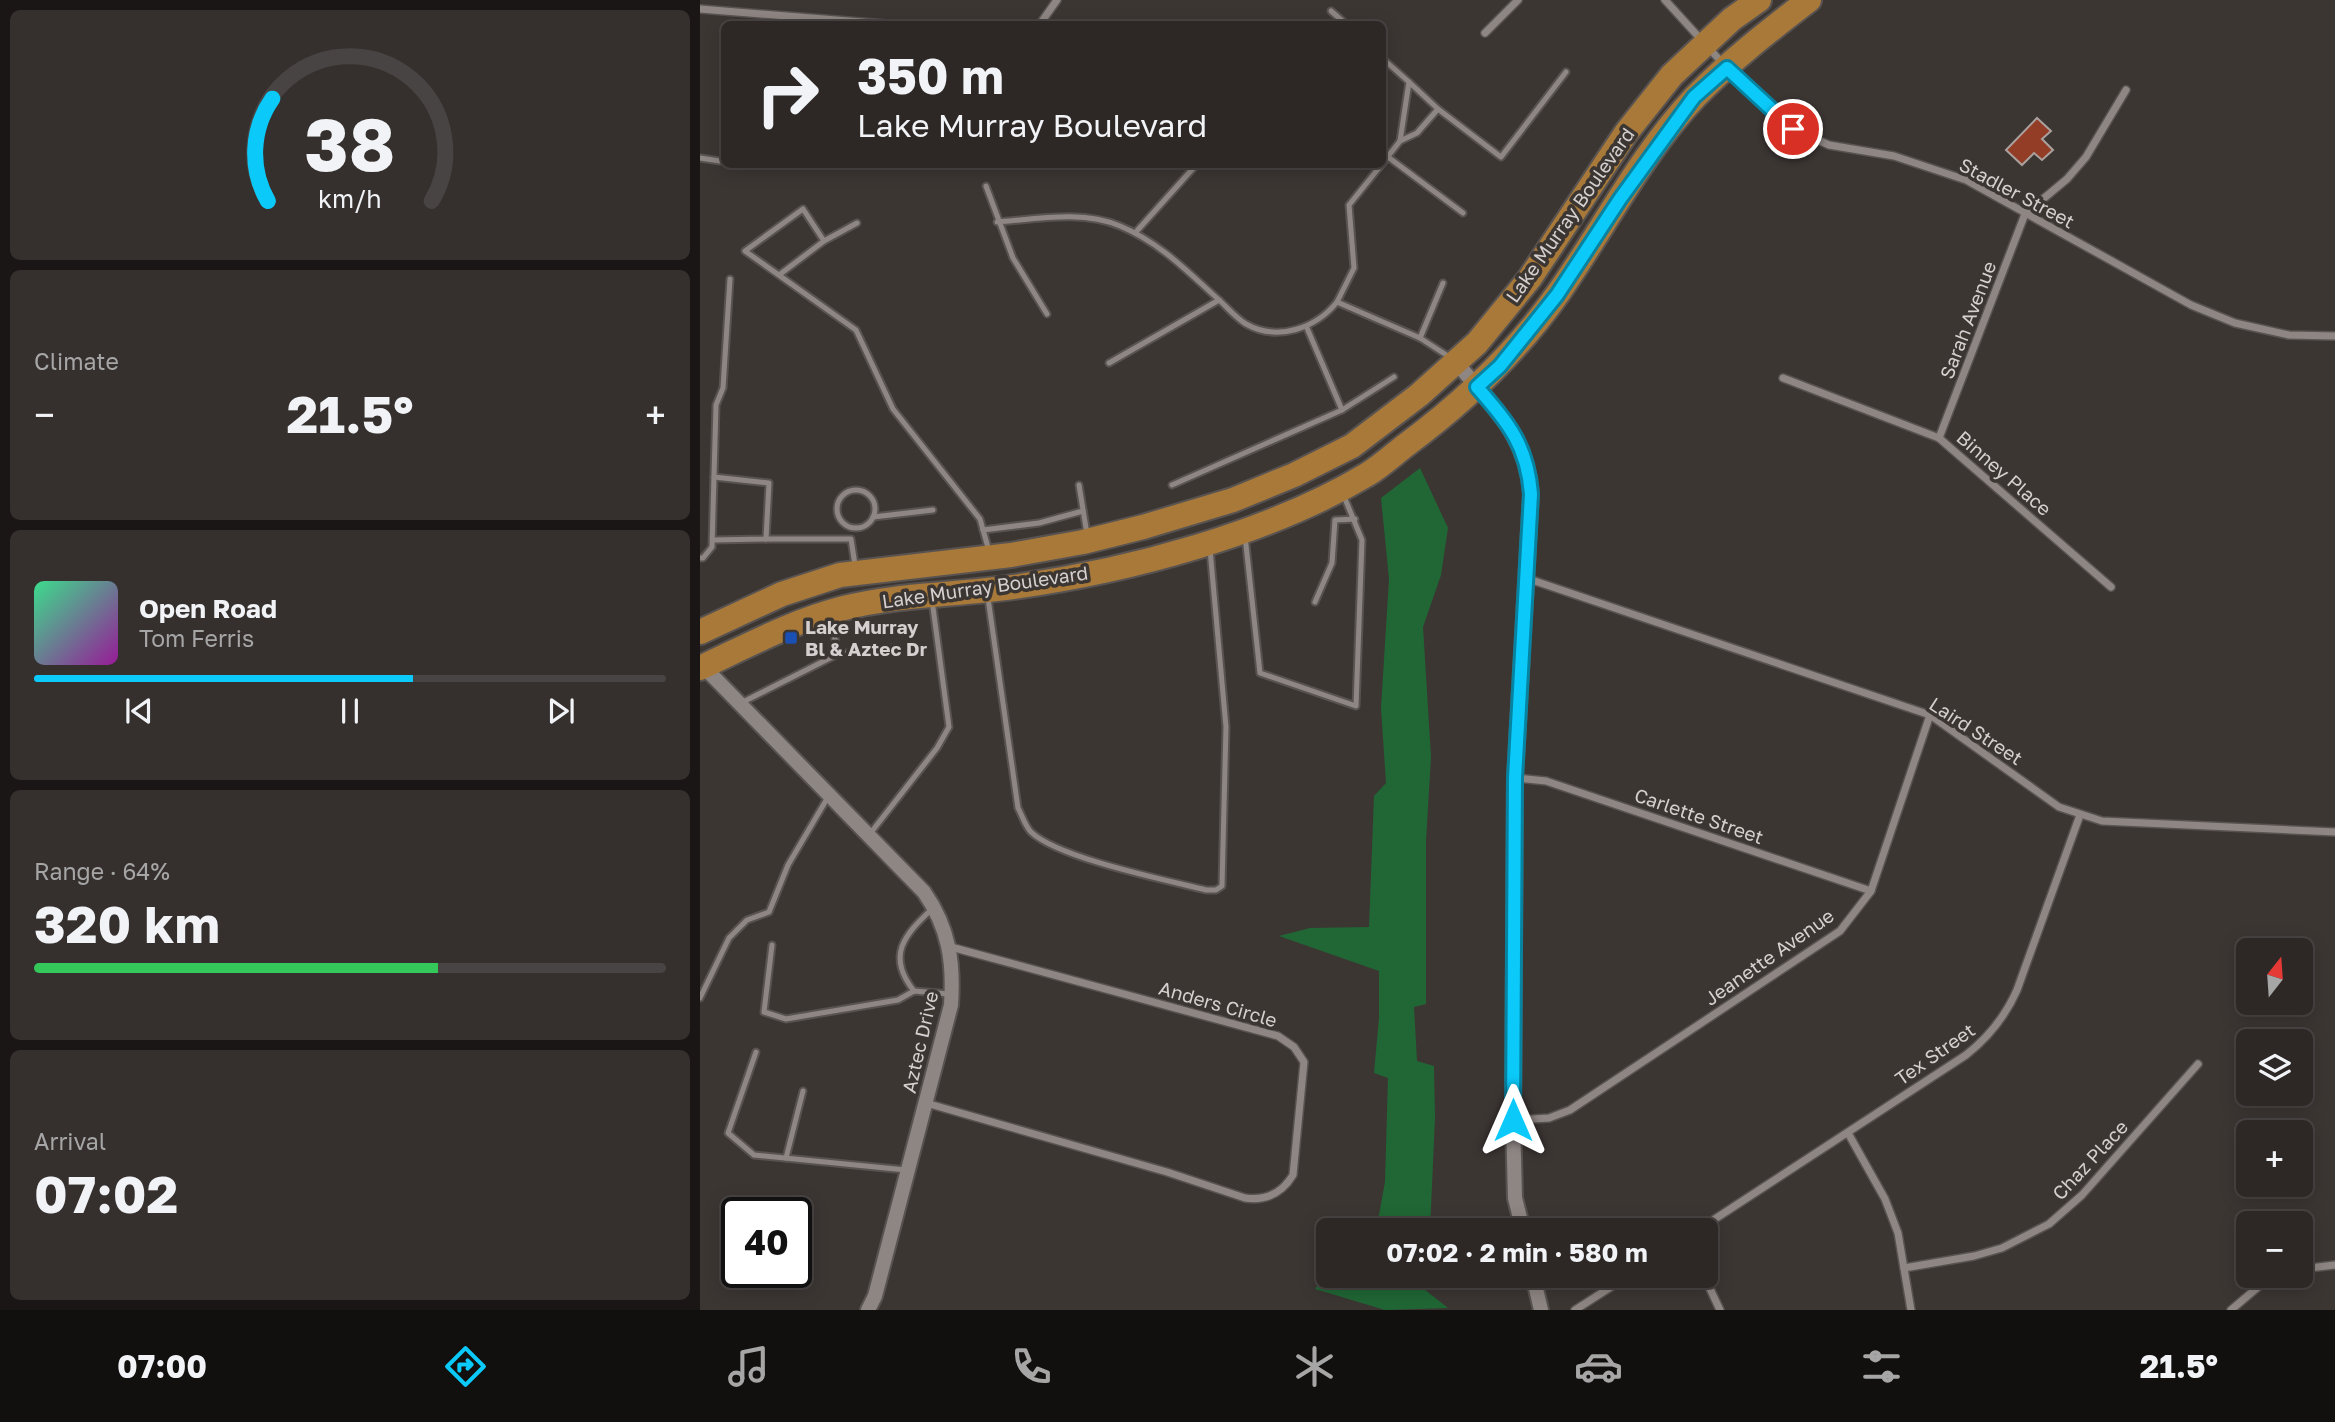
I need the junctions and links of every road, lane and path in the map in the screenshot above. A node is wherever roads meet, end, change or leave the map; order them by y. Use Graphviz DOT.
graph roads {
  1 [pos="1057,0"];
  2 [pos="1518,0"];
  3 [pos="1665,0"];
  4 [pos="1759,0"];
  5 [pos="1809,0"];
  6 [pos="700,9"];
  7 [pos="1331,11"];
  8 [pos="849,21"];
  9 [pos="1042,21"];
  10 [pos="1343,21"];
  11 [pos="1485,33"];
  12 [pos="1706,44"];
  13 [pos="1386,62"];
  14 [pos="1727,68"];
  15 [pos="1566,72"];
  16 [pos="1409,82"];
  17 [pos="2126,90"];
  18 [pos="1438,109"];
  19 [pos="1401,141"];
  20 [pos="1388,157"];
  21 [pos="700,159"];
  22 [pos="1386,159"];
  23 [pos="720,161"];
  24 [pos="1193,168"];
  25 [pos="1379,168"];
  26 [pos="986,186"];
  27 [pos="1463,214"];
  28 [pos="2025,214"];
  29 [pos="997,222"];
  30 [pos="857,223"];
  31 [pos="1135,233"];
  32 [pos="824,241"];
  33 [pos="779,275"];
  34 [pos="730,279"];
  35 [pos="1443,283"];
  36 [pos="1219,300"];
  37 [pos="1337,302"];
  38 [pos="1047,314"];
  39 [pos="1307,328"];
  40 [pos="2335,336"];
  41 [pos="1420,338"];
  42 [pos="1456,362"];
  43 [pos="1109,363"];
  44 [pos="1394,377"];
  45 [pos="1783,378"];
  46 [pos="1477,387"];
  47 [pos="1342,410"];
  48 [pos="1939,438"];
  49 [pos="1324,460"];
  50 [pos="714,477"];
  51 [pos="1079,485"];
  52 [pos="1172,485"];
  53 [pos="1340,488"];
  54 [pos="933,510"];
  55 [pos="1083,511"];
  56 [pos="873,517"];
  57 [pos="1355,519"];
  58 [pos="852,528"];
  59 [pos="983,530"];
  60 [pos="1245,530"];
  61 [pos="851,538"];
  62 [pos="766,539"];
  63 [pos="713,540"];
  64 [pos="1088,541"];
  65 [pos="1209,542"];
  66 [pos="700,558"];
  67 [pos="986,571"];
  68 [pos="856,573"];
  69 [pos="1526,578"];
  70 [pos="2111,587"];
  71 [pos="931,596"];
  72 [pos="1315,602"];
  73 [pos="829,612"];
  74 [pos="700,632"];
  75 [pos="893,648"];
  76 [pos="838,654"];
  77 [pos="701,666"];
  78 [pos="741,703"];
  79 [pos="1930,715"];
  80 [pos="1515,778"];
  81 [pos="828,797"];
  82 [pos="2080,815"];
  83 [pos="2335,832"];
  84 [pos="869,835"];
  85 [pos="1871,891"];
  86 [pos="934,906"];
  87 [pos="772,945"];
  88 [pos="951,947"];
  89 [pos="914,990"];
  90 [pos="952,994"];
  91 [pos="700,998"];
  92 [pos="756,1052"];
  93 [pos="2198,1064"];
  94 [pos="803,1091"];
  95 [pos="926,1103"];
  96 [pos="1513,1120"];
  97 [pos="1848,1133"];
  98 [pos="786,1158"];
  99 [pos="909,1170"];
  100 [pos="1519,1218"];
  101 [pos="1717,1218"];
  102 [pos="2335,1265"];
  103 [pos="1904,1268"];
  104 [pos="2313,1268"];
  105 [pos="1536,1288"];
  106 [pos="1609,1288"];
  107 [pos="1710,1288"];
  108 [pos="2257,1288"];
  109 [pos="868,1310"];
  110 [pos="1541,1310"];
  111 [pos="1575,1310"];
  112 [pos="1720,1310"];
  113 [pos="1911,1310"];
  114 [pos="2231,1310"];
  1 -- 9 [label="street"];
  2 -- 11 [label="street"];
  3 -- 12 [label="street, Stadler Street"];
  4 -- 12 [label="main road, Lake Murray Boulevard"];
  5 -- 14 [label="main road, Lake Murray Boulevard"];
  6 -- 8 [label="street"];
  7 -- 10 [label="lane"];
  12 -- 14 [label="street, Stadler Street"];
  12 -- 42 [label="main road, Lake Murray Boulevard"];
  13 -- 16 [label="lane"];
  14 -- 28 [label="street, Stadler Street"];
  14 -- 46 [label="main road, Lake Murray Boulevard"];
  15 -- 18 [label="lane"];
  16 -- 18 [label="lane"];
  16 -- 19 [label="lane"];
  17 -- 28 [label="street"];
  18 -- 19 [label="lane"];
  19 -- 20 [label="lane"];
  20 -- 22 [label="lane"];
  20 -- 27 [label="lane"];
  21 -- 23 [label="lane"];
  24 -- 31 [label="lane"];
  25 -- 37 [label="lane"];
  26 -- 29 [label="lane"];
  28 -- 40 [label="street, Stadler Street"];
  28 -- 48 [label="street, Sarah Avenue"];
  29 -- 31 [label="lane"];
  29 -- 38 [label="lane"];
  30 -- 32 [label="lane"];
  31 -- 36 [label="lane"];
  32 -- 33 [label="lane"];
  32 -- 33 [label="lane"];
  33 -- 59 [label="lane"];
  34 -- 50 [label="lane"];
  35 -- 41 [label="lane"];
  36 -- 39 [label="lane"];
  36 -- 43 [label="lane"];
  37 -- 39 [label="lane"];
  37 -- 41 [label="lane"];
  39 -- 47 [label="lane"];
  41 -- 42 [label="lane"];
  42 -- 46 [label="street"];
  42 -- 49 [label="main road, Lake Murray Boulevard"];
  44 -- 47 [label="lane"];
  45 -- 48 [label="street, Binney Place"];
  46 -- 53 [label="main road, Lake Murray Boulevard"];
  46 -- 69 [label="street"];
  47 -- 52 [label="lane"];
  48 -- 70 [label="street, Binney Place"];
  49 -- 53 [label="main road"];
  49 -- 64 [label="main road, Lake Murray Boulevard"];
  50 -- 62 [label="lane"];
  50 -- 63 [label="lane"];
  51 -- 55 [label="lane"];
  53 -- 57 [label="lane"];
  53 -- 60 [label="main road, Lake Murray Boulevard"];
  54 -- 56 [label="lane"];
  55 -- 59 [label="lane"];
  55 -- 64 [label="lane"];
  56 -- 58 [label="lane"];
  56 -- 58 [label="lane"];
  57 -- 60 [label="lane"];
  57 -- 72 [label="lane"];
  58 -- 61 [label="lane"];
  59 -- 67 [label="lane"];
  60 -- 65 [label="main road, Lake Murray Boulevard"];
  61 -- 62 [label="lane"];
  61 -- 68 [label="lane"];
  62 -- 63 [label="lane"];
  63 -- 66 [label="lane"];
  64 -- 67 [label="main road, Lake Murray Boulevard"];
  65 -- 67 [label="main road, Lake Murray Boulevard"];
  65 -- 67 [label="lane"];
  67 -- 68 [label="main road, Lake Murray Boulevard"];
  67 -- 71 [label="main road, Lake Murray Boulevard"];
  68 -- 74 [label="main road, Lake Murray Boulevard"];
  69 -- 79 [label="street, Laird Street"];
  69 -- 80 [label="street"];
  71 -- 73 [label="main road, Lake Murray Boulevard"];
  71 -- 84 [label="lane"];
  73 -- 76 [label="lane"];
  73 -- 77 [label="main road, Lake Murray Boulevard"];
  75 -- 76 [label="lane"];
  76 -- 78 [label="lane"];
  77 -- 78 [label="street, Aztec Drive"];
  78 -- 81 [label="street, Aztec Drive"];
  79 -- 82 [label="street, Laird Street"];
  79 -- 85 [label="street, Jeanette Avenue"];
  80 -- 85 [label="street, Carlette Street"];
  80 -- 96 [label="street"];
  81 -- 84 [label="street, Aztec Drive"];
  81 -- 91 [label="lane"];
  82 -- 83 [label="street, Laird Street"];
  82 -- 97 [label="street, Tex Street"];
  84 -- 86 [label="street, Aztec Drive"];
  85 -- 96 [label="street, Jeanette Avenue"];
  86 -- 88 [label="street, Aztec Drive"];
  86 -- 89 [label="lane"];
  87 -- 89 [label="lane"];
  88 -- 90 [label="street, Aztec Drive"];
  88 -- 95 [label="street, Anders Circle"];
  89 -- 90 [label="lane"];
  90 -- 95 [label="street, Aztec Drive"];
  92 -- 98 [label="lane"];
  93 -- 103 [label="street, Chaz Place"];
  94 -- 98 [label="lane"];
  95 -- 99 [label="street, Aztec Drive"];
  96 -- 100 [label="street"];
  97 -- 101 [label="street, Tex Street"];
  97 -- 103 [label="street"];
  98 -- 99 [label="lane"];
  99 -- 109 [label="street, Aztec Drive"];
  102 -- 104 [label="street"];
  103 -- 113 [label="street"];
  105 -- 110 [label="street"];
  106 -- 111 [label="street"];
  107 -- 112 [label="street"];
  108 -- 114 [label="street"];
}
